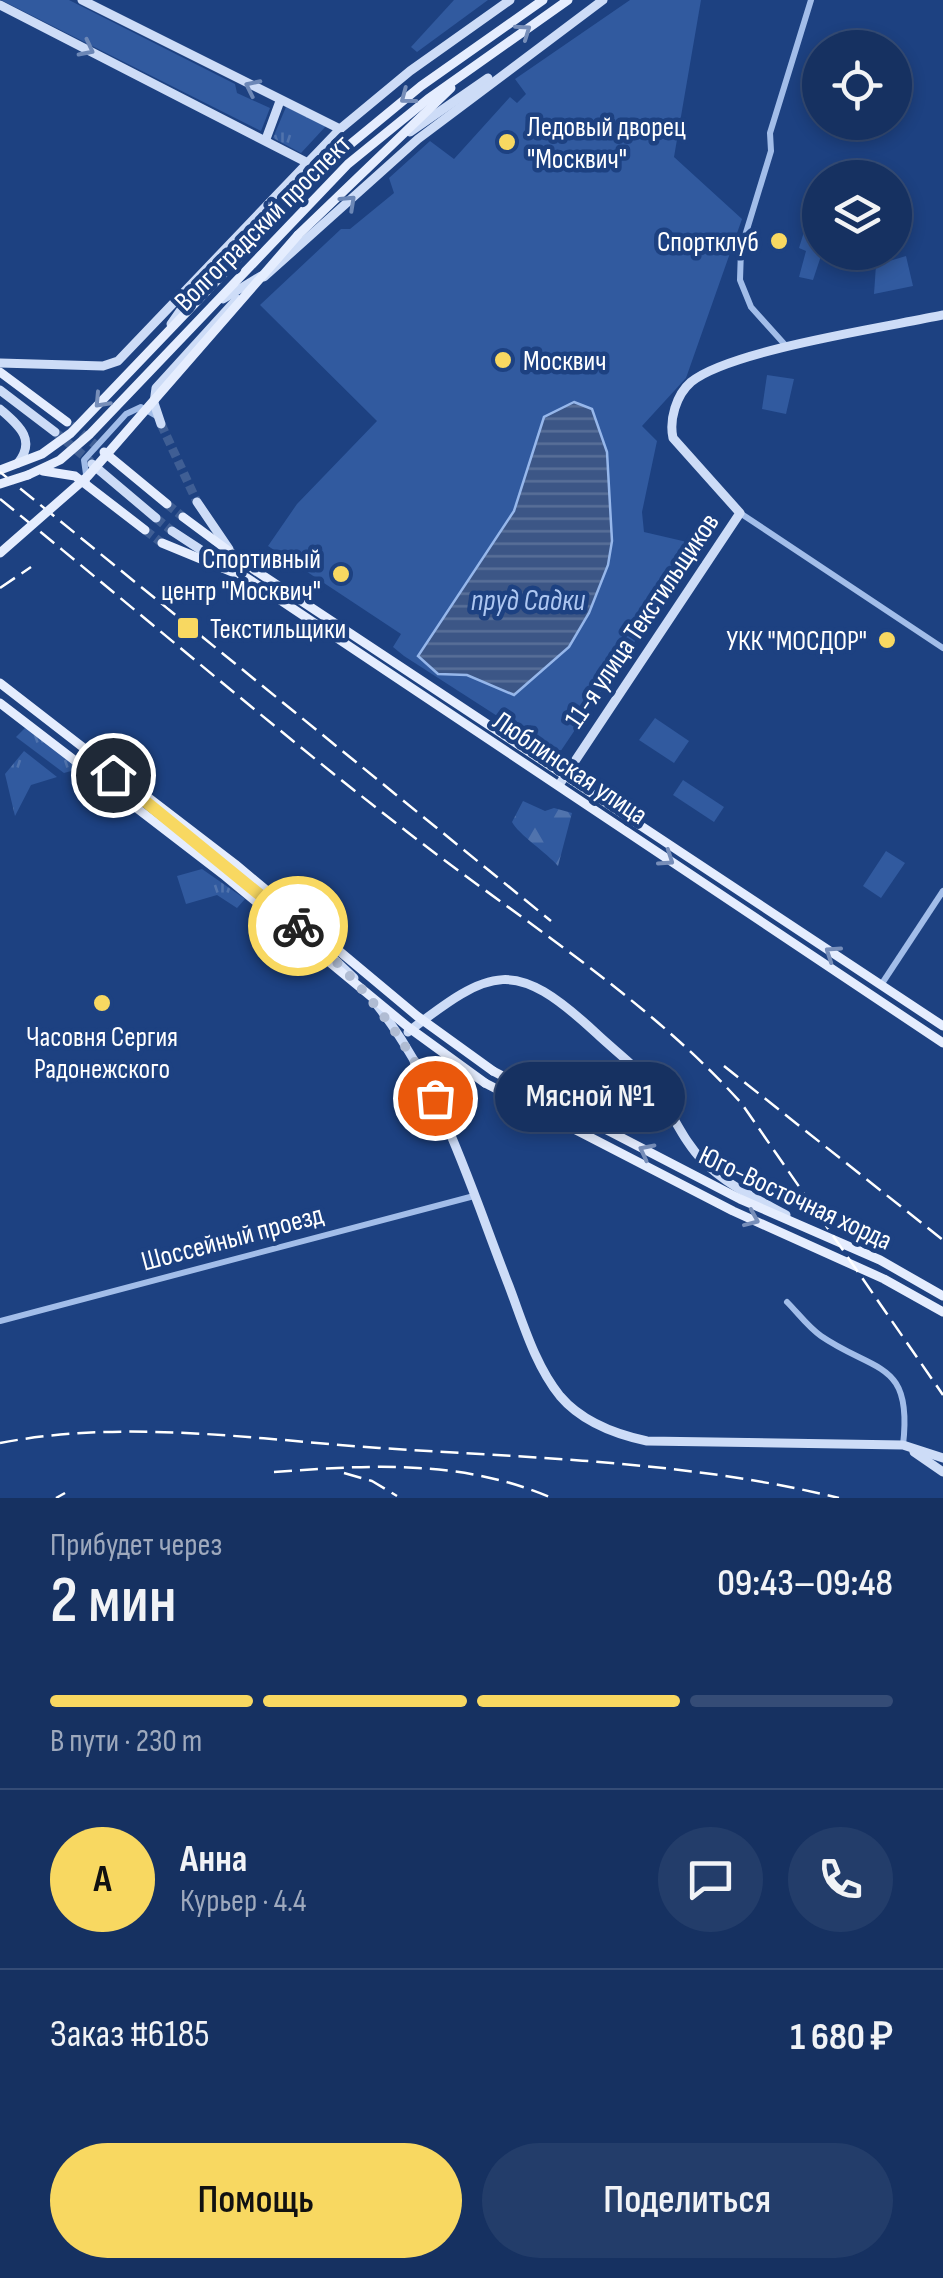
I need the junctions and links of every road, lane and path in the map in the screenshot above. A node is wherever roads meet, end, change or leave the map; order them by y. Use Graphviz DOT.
graph roads {
  1 [pos="82,0"];
  2 [pos="510,0"];
  3 [pos="543,0"];
  4 [pos="568,0"];
  5 [pos="603,0"];
  6 [pos="811,0"];
  7 [pos="0,4"];
  8 [pos="517,60"];
  9 [pos="476,64"];
  10 [pos="280,100"];
  11 [pos="340,129"];
  12 [pos="266,138"];
  13 [pos="392,145"];
  14 [pos="306,162"];
  15 [pos="229,240"];
  16 [pos="276,268"];
  17 [pos="943,315"];
  18 [pos="190,326"];
  19 [pos="167,330"];
  20 [pos="788,348"];
  21 [pos="0,364"];
  22 [pos="0,372"];
  23 [pos="0,390"];
  24 [pos="0,409"];
  25 [pos="160,420"];
  26 [pos="67,422"];
  27 [pos="55,432"];
  28 [pos="104,452"];
  29 [pos="92,464"];
  30 [pos="16,465"];
  31 [pos="0,470"];
  32 [pos="40,470"];
  33 [pos="0,484"];
  34 [pos="90,486"];
  35 [pos="196,502"];
  36 [pos="167,504"];
  37 [pos="740,513"];
  38 [pos="156,518"];
  39 [pos="184,518"];
  40 [pos="145,530"];
  41 [pos="172,531"];
  42 [pos="162,544"];
  43 [pos="0,553"];
  44 [pos="233,555"];
  45 [pos="241,575"];
  46 [pos="943,648"];
  47 [pos="0,684"];
  48 [pos="0,703"];
  49 [pos="562,781"];
  50 [pos="943,890"];
  51 [pos="881,985"];
  52 [pos="943,1026"];
  53 [pos="402,1036"];
  54 [pos="943,1044"];
  55 [pos="620,1056"];
  56 [pos="544,1099"];
  57 [pos="474,1196"];
  58 [pos="797,1222"];
  59 [pos="943,1296"];
  60 [pos="787,1302"];
  61 [pos="943,1312"];
  62 [pos="0,1321"];
  63 [pos="903,1445"];
  64 [pos="943,1458"];
  65 [pos="943,1472"];
  10 -- 1 [label="main road, one-way"];
  2 -- 11 [label="main road"];
  3 -- 19 [label="main road, Волгоградский проспект, one-way"];
  9 -- 4 [label="main road, Волгоградский проспект, one-way"];
  5 -- 8 [label="main road"];
  6 -- 20 [label="street"];
  7 -- 12 [label="main road, one-way"];
  8 -- 13 [label="main road"];
  16 -- 8 [label="main road, one-way"];
  9 -- 13 [label="main road"];
  9 -- 18 [label="main road, Волгоградский проспект"];
  10 -- 11 [label="main road"];
  10 -- 12 [label="main road"];
  11 -- 14 [label="main road"];
  12 -- 14 [label="main road"];
  13 -- 43 [label="main road, bridge"];
  14 -- 15 [label="main road"];
  15 -- 19 [label="main road"];
  15 -- 21 [label="main road"];
  16 -- 18 [label="main road"];
  16 -- 25 [label="main road"];
  17 -- 20 [label="main road, 11-я улица Текстильщиков"];
  18 -- 32 [label="main road, Волгоградский проспект"];
  19 -- 30 [label="main road, Волгоградский проспект, one-way"];
  20 -- 37 [label="main road, 11-я улица Текстильщиков"];
  22 -- 26 [label="main road"];
  23 -- 27 [label="main road"];
  24 -- 30 [label="main road"];
  25 -- 34 [label="street"];
  28 -- 36 [label="main road"];
  29 -- 38 [label="main road"];
  30 -- 31 [label="main road, Волгоградский проспект"];
  32 -- 33 [label="main road, Волгоградский проспект, bridge"];
  32 -- 34 [label="main road"];
  34 -- 40 [label="main road"];
  35 -- 44 [label="main road"];
  37 -- 46 [label="street"];
  37 -- 49 [label="main road, 11-я улица Текстильщиков"];
  39 -- 44 [label="main road, Люблинская улица"];
  41 -- 45 [label="main road, Люблинская улица"];
  42 -- 45 [label="main road"];
  44 -- 49 [label="main road, Люблинская улица"];
  45 -- 49 [label="main road, Люблинская улица"];
  47 -- 53 [label="main road"];
  47 -- 56 [label="main road, Юго-Восточная хорда, bridge"];
  48 -- 61 [label="main road, Юго-Восточная хорда, one-way, bridge"];
  51 -- 49 [label="main road, Люблинская улица, one-way"];
  49 -- 54 [label="main road, Люблинская улица, one-way"];
  50 -- 51 [label="street"];
  51 -- 52 [label="main road, Люблинская улица"];
  53 -- 55 [label="main road"];
  53 -- 57 [label="main road"];
  55 -- 56 [label="main road"];
  55 -- 58 [label="main road"];
  58 -- 56 [label="main road, Юго-Восточная хорда, one-way"];
  57 -- 62 [label="street, Шоссейный проезд"];
  57 -- 63 [label="main road"];
  58 -- 59 [label="main road, Юго-Восточная хорда"];
  60 -- 63 [label="street"];
  63 -- 64 [label="main road"];
  63 -- 65 [label="main road"];
}
